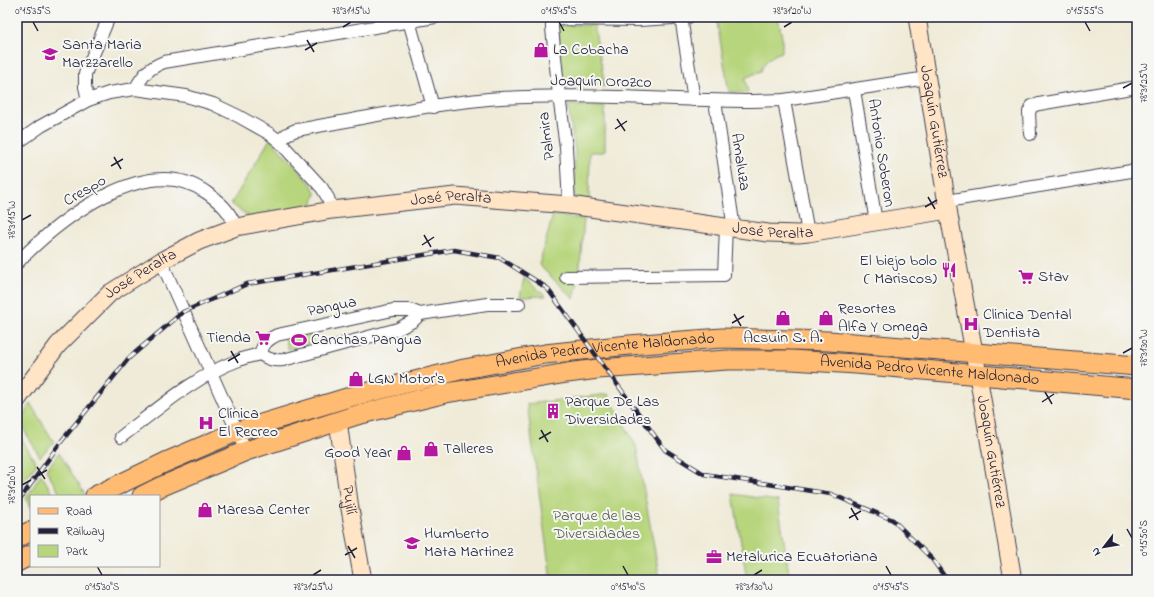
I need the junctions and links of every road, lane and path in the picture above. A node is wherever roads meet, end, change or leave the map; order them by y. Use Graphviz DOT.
graph roads {
  1 [pos="109,17"];
  2 [pos="434,17"];
  3 [pos="683,17"];
  4 [pos="917,17"];
  5 [pos="408,19"];
  6 [pos="553,19"];
  7 [pos="927,78"];
  8 [pos="135,89"];
  9 [pos="1136,89"];
  10 [pos="854,90"];
  11 [pos="559,96"];
  12 [pos="88,100"];
  13 [pos="694,100"];
  14 [pos="784,100"];
  15 [pos="715,101"];
  16 [pos="433,107"];
  17 [pos="1030,134"];
  18 [pos="279,141"];
  19 [pos="17,143"];
  20 [pos="1137,170"];
  21 [pos="569,205"];
  22 [pos="947,206"];
  23 [pos="332,210"];
  24 [pos="876,222"];
  25 [pos="236,227"];
  26 [pos="730,228"];
  27 [pos="808,233"];
  28 [pos="161,261"];
  29 [pos="17,263"];
  30 [pos="566,277"];
  31 [pos="519,304"];
  32 [pos="420,314"];
  33 [pos="974,352"];
  34 [pos="260,354"];
  35 [pos="1137,366"];
  36 [pos="211,373"];
  37 [pos="978,374"];
  38 [pos="1137,389"];
  39 [pos="17,400"];
  40 [pos="338,421"];
  41 [pos="238,431"];
  42 [pos="121,437"];
  43 [pos="246,451"];
  44 [pos="97,495"];
  45 [pos="144,495"];
  46 [pos="30,532"];
  47 [pos="17,538"];
  48 [pos="30,556"];
  49 [pos="17,562"];
  50 [pos="363,580"];
  51 [pos="1012,580"];
  1 -- 12 [label="street"];
  2 -- 5 [label="street"];
  3 -- 6 [label="street"];
  3 -- 13 [label="street"];
  4 -- 7 [label="main road, Joaquín Gutiérrez"];
  5 -- 8 [label="street"];
  5 -- 16 [label="street"];
  6 -- 11 [label="street, Palmira"];
  7 -- 10 [label="street, Joaquín Orozco"];
  7 -- 22 [label="main road, Joaquín Gutiérrez"];
  8 -- 12 [label="street"];
  8 -- 18 [label="street"];
  9 -- 17 [label="street"];
  10 -- 14 [label="street, Joaquín Orozco"];
  10 -- 24 [label="street, Antonio Soberon"];
  11 -- 13 [label="street, Joaquín Orozco"];
  11 -- 16 [label="street, Joaquín Orozco"];
  11 -- 21 [label="street, Palmira"];
  12 -- 19 [label="street"];
  13 -- 15 [label="street, Joaquín Orozco"];
  14 -- 15 [label="street, Joaquín Orozco"];
  14 -- 27 [label="street"];
  15 -- 26 [label="street, Amaluza"];
  16 -- 18 [label="street, Joaquín Orozco"];
  18 -- 23 [label="street"];
  20 -- 22 [label="street, José Peralta"];
  21 -- 23 [label="main road, José Peralta"];
  21 -- 26 [label="main road, José Peralta"];
  22 -- 24 [label="main road, José Peralta"];
  22 -- 33 [label="main road, Joaquín Gutiérrez"];
  23 -- 25 [label="main road, José Peralta"];
  24 -- 27 [label="main road, José Peralta"];
  25 -- 28 [label="main road, José Peralta"];
  25 -- 29 [label="street, Crespo"];
  26 -- 27 [label="main road, José Peralta"];
  26 -- 30 [label="street, Amaluza"];
  28 -- 36 [label="street"];
  28 -- 39 [label="main road, José Peralta"];
  31 -- 32 [label="street, Pangua"];
  32 -- 34 [label="street, Pangua"];
  32 -- 34 [label="street, Pangua"];
  33 -- 35 [label="main road, Avenida Pedro Vicente Maldonado"];
  33 -- 37 [label="main road, Joaquín Gutiérrez"];
  33 -- 41 [label="main road, Avenida Pedro Vicente Maldonado"];
  34 -- 36 [label="street"];
  36 -- 41 [label="street"];
  36 -- 42 [label="street"];
  37 -- 38 [label="main road, Avenida Pedro Vicente Maldonado"];
  37 -- 40 [label="main road, Avenida Pedro Vicente Maldonado"];
  37 -- 51 [label="main road, Joaquín Gutiérrez"];
  40 -- 43 [label="main road, Avenida Pedro Vicente Maldonado"];
  40 -- 50 [label="main road, Pujilí"];
  41 -- 43 [label="street"];
  41 -- 44 [label="main road, Avenida Pedro Vicente Maldonado"];
  43 -- 45 [label="main road, Avenida Pedro Vicente Maldonado"];
  46 -- 47 [label="main road"];
  48 -- 49 [label="main road"];
}
